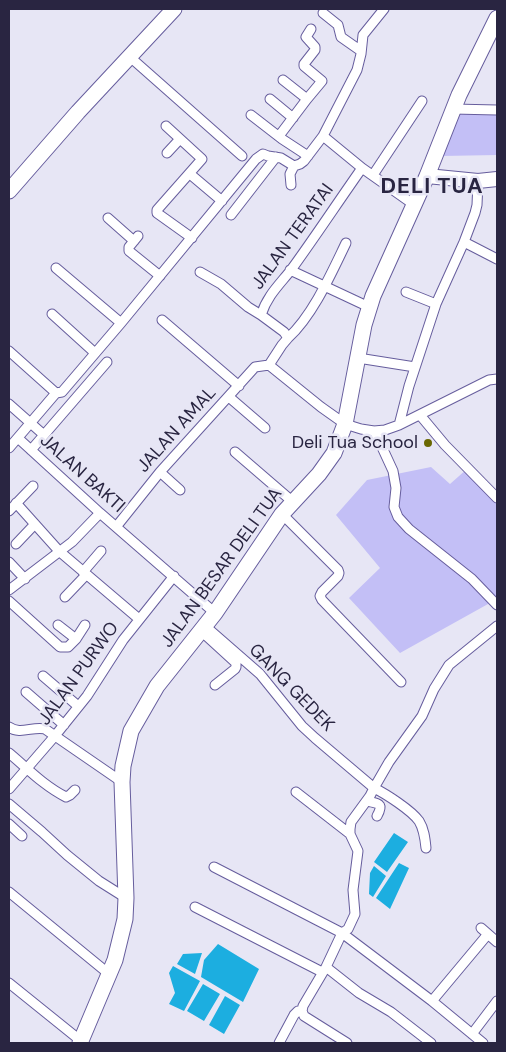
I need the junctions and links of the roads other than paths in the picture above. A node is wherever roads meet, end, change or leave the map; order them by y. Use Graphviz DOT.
graph roads {
  1 [pos="174,9"];
  2 [pos="381,10"];
  3 [pos="323,12"];
  4 [pos="497,18"];
  5 [pos="312,29"];
  6 [pos="361,52"];
  7 [pos="130,57"];
  8 [pos="342,77"];
  9 [pos="284,80"];
  10 [pos="351,83"];
  11 [pos="270,99"];
  12 [pos="307,99"];
  13 [pos="422,101"];
  14 [pos="453,109"];
  15 [pos="497,110"];
  16 [pos="252,115"];
  17 [pos="293,118"];
  18 [pos="166,126"];
  19 [pos="279,136"];
  20 [pos="323,136"];
  21 [pos="180,139"];
  22 [pos="167,153"];
  23 [pos="242,156"];
  24 [pos="308,156"];
  25 [pos="276,157"];
  26 [pos="294,166"];
  27 [pos="362,168"];
  28 [pos="497,171"];
  29 [pos="428,172"];
  30 [pos="190,174"];
  31 [pos="373,175"];
  32 [pos="497,178"];
  33 [pos="478,181"];
  34 [pos="291,185"];
  35 [pos="9,191"];
  36 [pos="222,201"];
  37 [pos="413,204"];
  38 [pos="231,215"];
  39 [pos="108,218"];
  40 [pos="192,238"];
  41 [pos="464,242"];
  42 [pos="346,243"];
  43 [pos="497,259"];
  44 [pos="56,268"];
  45 [pos="290,270"];
  46 [pos="200,272"];
  47 [pos="160,276"];
  48 [pos="324,287"];
  49 [pos="406,292"];
  50 [pos="436,304"];
  51 [pos="369,307"];
  52 [pos="52,314"];
  53 [pos="261,315"];
  54 [pos="162,320"];
  55 [pos="121,323"];
  56 [pos="288,338"];
  57 [pos="9,351"];
  58 [pos="95,353"];
  59 [pos="358,358"];
  60 [pos="107,362"];
  61 [pos="269,365"];
  62 [pos="415,367"];
  63 [pos="497,379"];
  64 [pos="239,386"];
  65 [pos="59,393"];
  66 [pos="229,397"];
  67 [pos="73,402"];
  68 [pos="9,404"];
  69 [pos="420,415"];
  70 [pos="31,422"];
  71 [pos="345,424"];
  72 [pos="399,425"];
  73 [pos="265,428"];
  74 [pos="374,431"];
  75 [pos="44,434"];
  76 [pos="19,437"];
  77 [pos="9,448"];
  78 [pos="31,450"];
  79 [pos="235,452"];
  80 [pos="160,472"];
  81 [pos="33,486"];
  82 [pos="180,490"];
  83 [pos="497,498"];
  84 [pos="293,502"];
  85 [pos="16,503"];
  86 [pos="9,511"];
  87 [pos="100,514"];
  88 [pos="282,514"];
  89 [pos="35,524"];
  90 [pos="116,527"];
  91 [pos="16,544"];
  92 [pos="101,551"];
  93 [pos="59,552"];
  94 [pos="9,562"];
  95 [pos="84,573"];
  96 [pos="174,576"];
  97 [pos="24,579"];
  98 [pos="9,590"];
  99 [pos="65,597"];
  100 [pos="9,600"];
  101 [pos="497,605"];
  102 [pos="215,614"];
  103 [pos="140,620"];
  104 [pos="58,625"];
  105 [pos="85,625"];
  106 [pos="497,626"];
  107 [pos="203,629"];
  108 [pos="76,639"];
  109 [pos="43,676"];
  110 [pos="401,682"];
  111 [pos="214,685"];
  112 [pos="26,692"];
  113 [pos="78,706"];
  114 [pos="64,725"];
  115 [pos="9,727"];
  116 [pos="54,736"];
  117 [pos="9,753"];
  118 [pos="27,768"];
  119 [pos="122,782"];
  120 [pos="374,788"];
  121 [pos="9,789"];
  122 [pos="75,790"];
  123 [pos="296,792"];
  124 [pos="367,801"];
  125 [pos="9,804"];
  126 [pos="377,816"];
  127 [pos="9,824"];
  128 [pos="350,834"];
  129 [pos="22,836"];
  130 [pos="426,848"];
  131 [pos="214,868"];
  132 [pos="9,892"];
  133 [pos="126,898"];
  134 [pos="195,907"];
  135 [pos="342,933"];
  136 [pos="497,942"];
  137 [pos="324,970"];
  138 [pos="109,974"];
  139 [pos="9,983"];
  140 [pos="432,1001"];
  141 [pos="497,1001"];
  142 [pos="302,1011"];
  143 [pos="472,1034"];
  144 [pos="80,1042"];
  145 [pos="342,1042"];
  146 [pos="279,1043"];
  147 [pos="431,1043"];
  148 [pos="483,1043"];
  1 -- 7 [label="main road"];
  2 -- 6 [label="street"];
  3 -- 6 [label="street"];
  4 -- 14 [label="main road, JALAN BESAR DELI TUA"];
  5 -- 12 [label="street"];
  6 -- 10 [label="street"];
  7 -- 23 [label="street"];
  7 -- 35 [label="main road"];
  8 -- 10 [label="street"];
  9 -- 12 [label="street"];
  10 -- 20 [label="street"];
  11 -- 17 [label="street"];
  12 -- 17 [label="street"];
  13 -- 31 [label="street"];
  14 -- 15 [label="street"];
  14 -- 29 [label="main road, JALAN BESAR DELI TUA"];
  16 -- 19 [label="street"];
  17 -- 19 [label="street"];
  18 -- 21 [label="street"];
  19 -- 24 [label="street"];
  20 -- 24 [label="street"];
  20 -- 27 [label="street"];
  21 -- 22 [label="street"];
  21 -- 30 [label="street"];
  24 -- 26 [label="street"];
  25 -- 26 [label="street"];
  25 -- 36 [label="street, JALAN BAKTI"];
  25 -- 38 [label="street"];
  26 -- 34 [label="street"];
  27 -- 31 [label="street"];
  27 -- 45 [label="street, JALAN TERATAI"];
  28 -- 29 [label="main road"];
  29 -- 33 [label="main road"];
  29 -- 37 [label="main road, JALAN BESAR DELI TUA"];
  30 -- 36 [label="street"];
  30 -- 40 [label="street"];
  31 -- 37 [label="street"];
  32 -- 33 [label="main road"];
  33 -- 41 [label="street"];
  36 -- 40 [label="street, JALAN BAKTI"];
  37 -- 51 [label="main road, JALAN BESAR DELI TUA"];
  39 -- 47 [label="street"];
  40 -- 47 [label="street, JALAN BAKTI"];
  41 -- 43 [label="street"];
  41 -- 50 [label="street"];
  42 -- 48 [label="street"];
  44 -- 55 [label="street"];
  45 -- 48 [label="street"];
  45 -- 53 [label="street, JALAN TERATAI"];
  46 -- 53 [label="street"];
  47 -- 55 [label="street, JALAN BAKTI"];
  48 -- 51 [label="street"];
  48 -- 56 [label="street"];
  49 -- 50 [label="street"];
  50 -- 62 [label="street"];
  51 -- 59 [label="main road, JALAN BESAR DELI TUA"];
  52 -- 58 [label="street"];
  53 -- 56 [label="street, JALAN TERATAI"];
  54 -- 64 [label="street"];
  55 -- 58 [label="street, JALAN BAKTI"];
  56 -- 61 [label="street"];
  57 -- 65 [label="street"];
  58 -- 65 [label="street, JALAN BAKTI"];
  59 -- 62 [label="street"];
  59 -- 71 [label="main road, JALAN BESAR DELI TUA"];
  60 -- 67 [label="street"];
  61 -- 64 [label="street, JALAN AMAL"];
  61 -- 71 [label="street"];
  62 -- 72 [label="street"];
  63 -- 69 [label="street"];
  64 -- 66 [label="street, JALAN AMAL"];
  65 -- 67 [label="street"];
  65 -- 70 [label="street, JALAN BAKTI"];
  66 -- 73 [label="street"];
  66 -- 80 [label="street, JALAN AMAL"];
  67 -- 75 [label="street"];
  68 -- 70 [label="street"];
  69 -- 72 [label="street"];
  69 -- 83 [label="street"];
  70 -- 75 [label="street"];
  70 -- 76 [label="street, JALAN BAKTI"];
  71 -- 74 [label="street"];
  71 -- 84 [label="main road, JALAN BESAR DELI TUA"];
  72 -- 74 [label="street"];
  74 -- 101 [label="street"];
  75 -- 78 [label="street"];
  76 -- 77 [label="street"];
  76 -- 78 [label="street, JALAN BAKTI"];
  78 -- 87 [label="street, JALAN BAKTI"];
  79 -- 84 [label="street"];
  80 -- 82 [label="street"];
  80 -- 90 [label="street, JALAN AMAL"];
  81 -- 85 [label="street"];
  84 -- 88 [label="main road, JALAN BESAR DELI TUA"];
  85 -- 86 [label="street"];
  85 -- 89 [label="street"];
  87 -- 90 [label="street, JALAN BAKTI"];
  87 -- 93 [label="street"];
  88 -- 102 [label="main road, JALAN BESAR DELI TUA"];
  88 -- 110 [label="street"];
  89 -- 91 [label="street"];
  89 -- 93 [label="street"];
  90 -- 96 [label="street, JALAN BAKTI"];
  92 -- 95 [label="street"];
  93 -- 95 [label="street"];
  93 -- 97 [label="street"];
  94 -- 97 [label="street"];
  95 -- 99 [label="street"];
  95 -- 103 [label="street"];
  96 -- 102 [label="street, JALAN BAKTI"];
  96 -- 103 [label="street, JALAN PURWO"];
  97 -- 98 [label="street"];
  100 -- 108 [label="street"];
  102 -- 107 [label="main road, JALAN BESAR DELI TUA"];
  103 -- 113 [label="street, JALAN PURWO"];
  104 -- 108 [label="street"];
  105 -- 108 [label="street"];
  106 -- 120 [label="street"];
  107 -- 111 [label="street"];
  107 -- 119 [label="main road, JALAN BESAR DELI TUA"];
  107 -- 120 [label="street, GANG GEDEK"];
  109 -- 113 [label="street"];
  112 -- 114 [label="street"];
  113 -- 114 [label="street, JALAN PURWO"];
  114 -- 116 [label="street, JALAN PURWO"];
  115 -- 116 [label="street"];
  116 -- 118 [label="street, JALAN PURWO"];
  116 -- 119 [label="street"];
  117 -- 118 [label="street"];
  118 -- 121 [label="street, JALAN PURWO"];
  118 -- 122 [label="street"];
  119 -- 133 [label="main road, JALAN BESAR DELI TUA"];
  120 -- 124 [label="street"];
  120 -- 130 [label="street, GANG GEDEK"];
  123 -- 128 [label="street"];
  124 -- 126 [label="street"];
  124 -- 128 [label="street"];
  125 -- 133 [label="street"];
  127 -- 129 [label="street"];
  128 -- 135 [label="street"];
  131 -- 135 [label="street"];
  132 -- 138 [label="street"];
  133 -- 138 [label="main road, JALAN BESAR DELI TUA"];
  134 -- 137 [label="street"];
  135 -- 137 [label="street"];
  135 -- 140 [label="street"];
  136 -- 140 [label="street"];
  137 -- 142 [label="street"];
  137 -- 147 [label="street"];
  138 -- 144 [label="main road, JALAN BESAR DELI TUA"];
  139 -- 144 [label="street"];
  140 -- 143 [label="street"];
  141 -- 143 [label="street"];
  142 -- 145 [label="street"];
  142 -- 146 [label="street"];
  143 -- 148 [label="street"];
}
